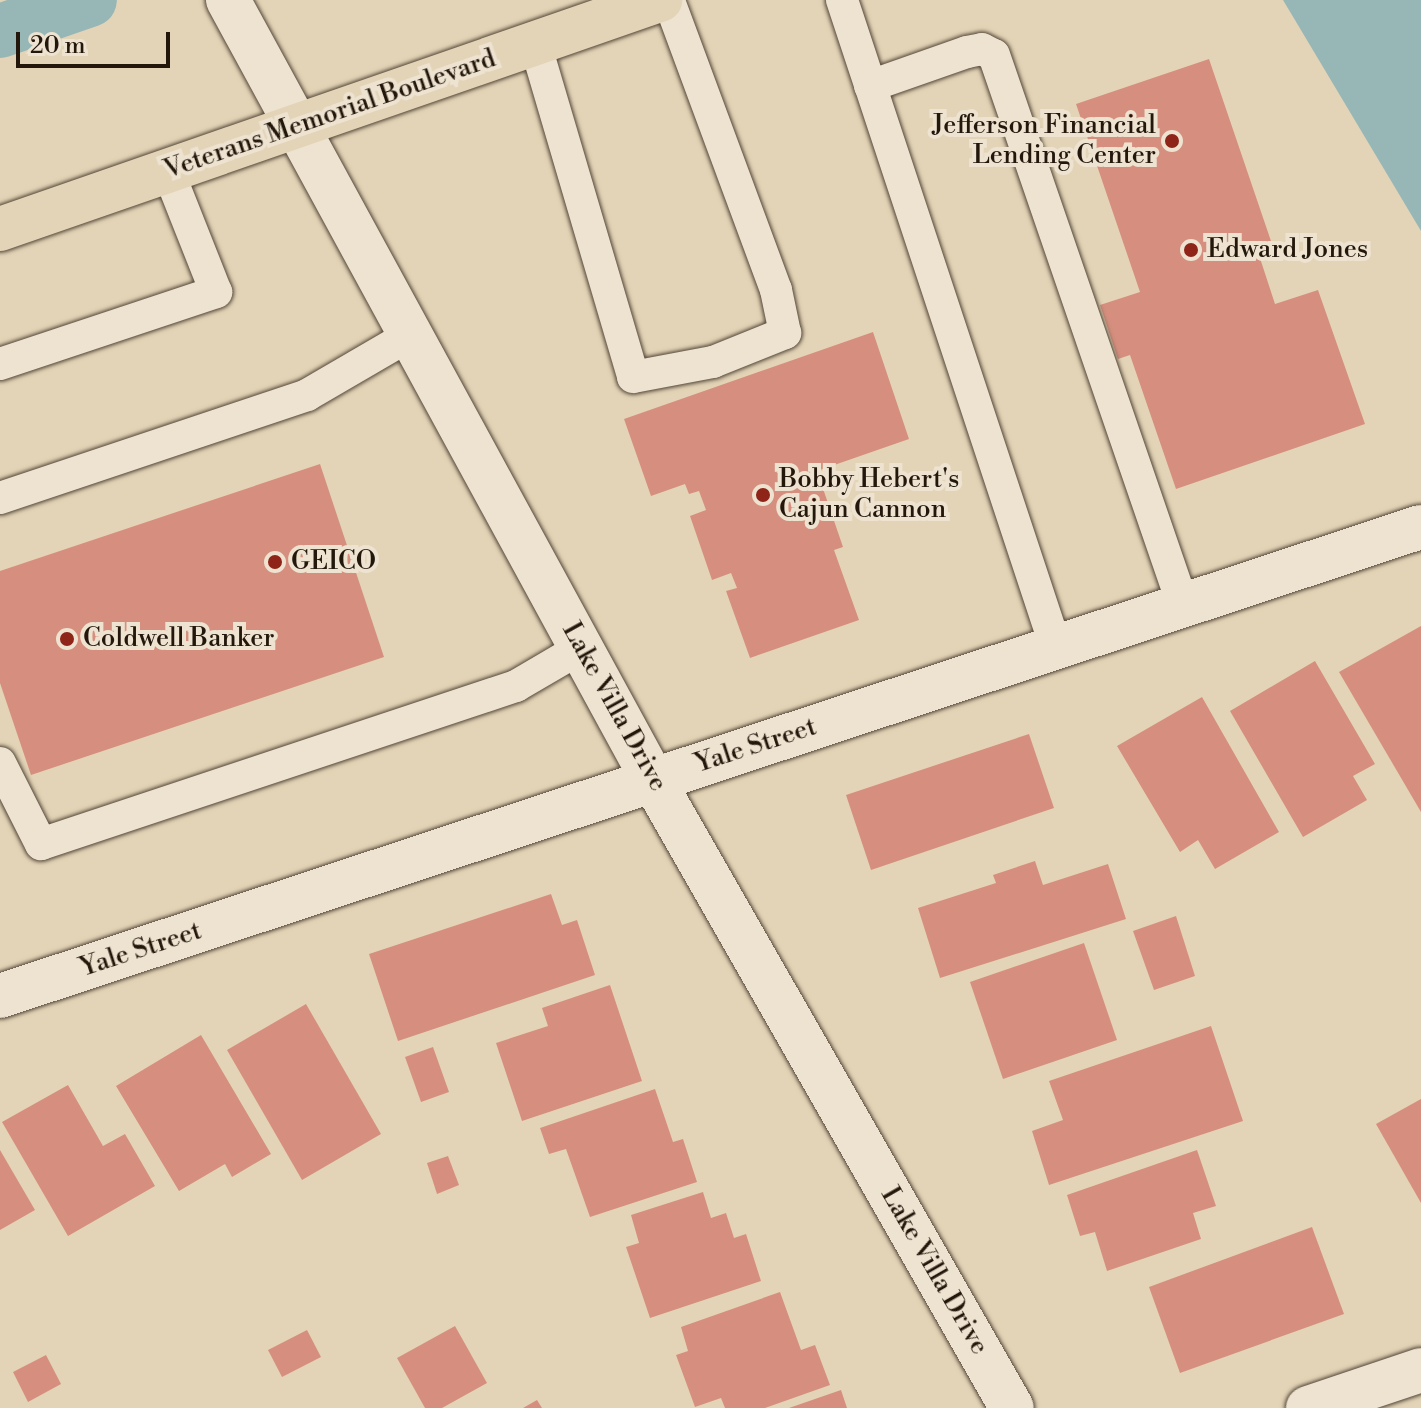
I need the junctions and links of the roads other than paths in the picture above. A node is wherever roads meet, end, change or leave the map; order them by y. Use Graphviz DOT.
graph roads {
  1 [pos="660,0"];
  2 [pos="669,0"];
  3 [pos="842,0"];
  4 [pos="234,12"];
  5 [pos="535,43"];
  6 [pos="870,86"];
  7 [pos="300,126"];
  8 [pos="168,171"];
  9 [pos="0,229"];
  10 [pos="412,334"];
  11 [pos="0,364"];
  12 [pos="0,498"];
  13 [pos="1421,527"];
  14 [pos="1183,605"];
  15 [pos="581,648"];
  16 [pos="1056,648"];
  17 [pos="0,763"];
  18 [pos="653,780"];
  19 [pos="0,996"];
  20 [pos="1421,1370"];
  21 [pos="1012,1408"];
  22 [pos="1308,1408"];
  1 -- 5 [label="main road, Veterans Memorial Boulevard"];
  2 -- 5 [label="lane"];
  3 -- 6 [label="lane"];
  4 -- 7 [label="street, Lake Villa Drive"];
  5 -- 7 [label="main road, Veterans Memorial Boulevard"];
  6 -- 14 [label="lane"];
  6 -- 16 [label="lane"];
  7 -- 8 [label="main road, Veterans Memorial Boulevard"];
  7 -- 10 [label="street, Lake Villa Drive"];
  8 -- 9 [label="main road, Veterans Memorial Boulevard"];
  8 -- 11 [label="lane"];
  10 -- 12 [label="lane"];
  10 -- 15 [label="street, Lake Villa Drive"];
  13 -- 14 [label="street, Yale Street"];
  14 -- 16 [label="street, Yale Street"];
  15 -- 17 [label="lane"];
  15 -- 18 [label="street, Lake Villa Drive"];
  16 -- 18 [label="street, Yale Street"];
  18 -- 19 [label="street, Yale Street"];
  18 -- 21 [label="street, Lake Villa Drive"];
  20 -- 22 [label="street"];
}
